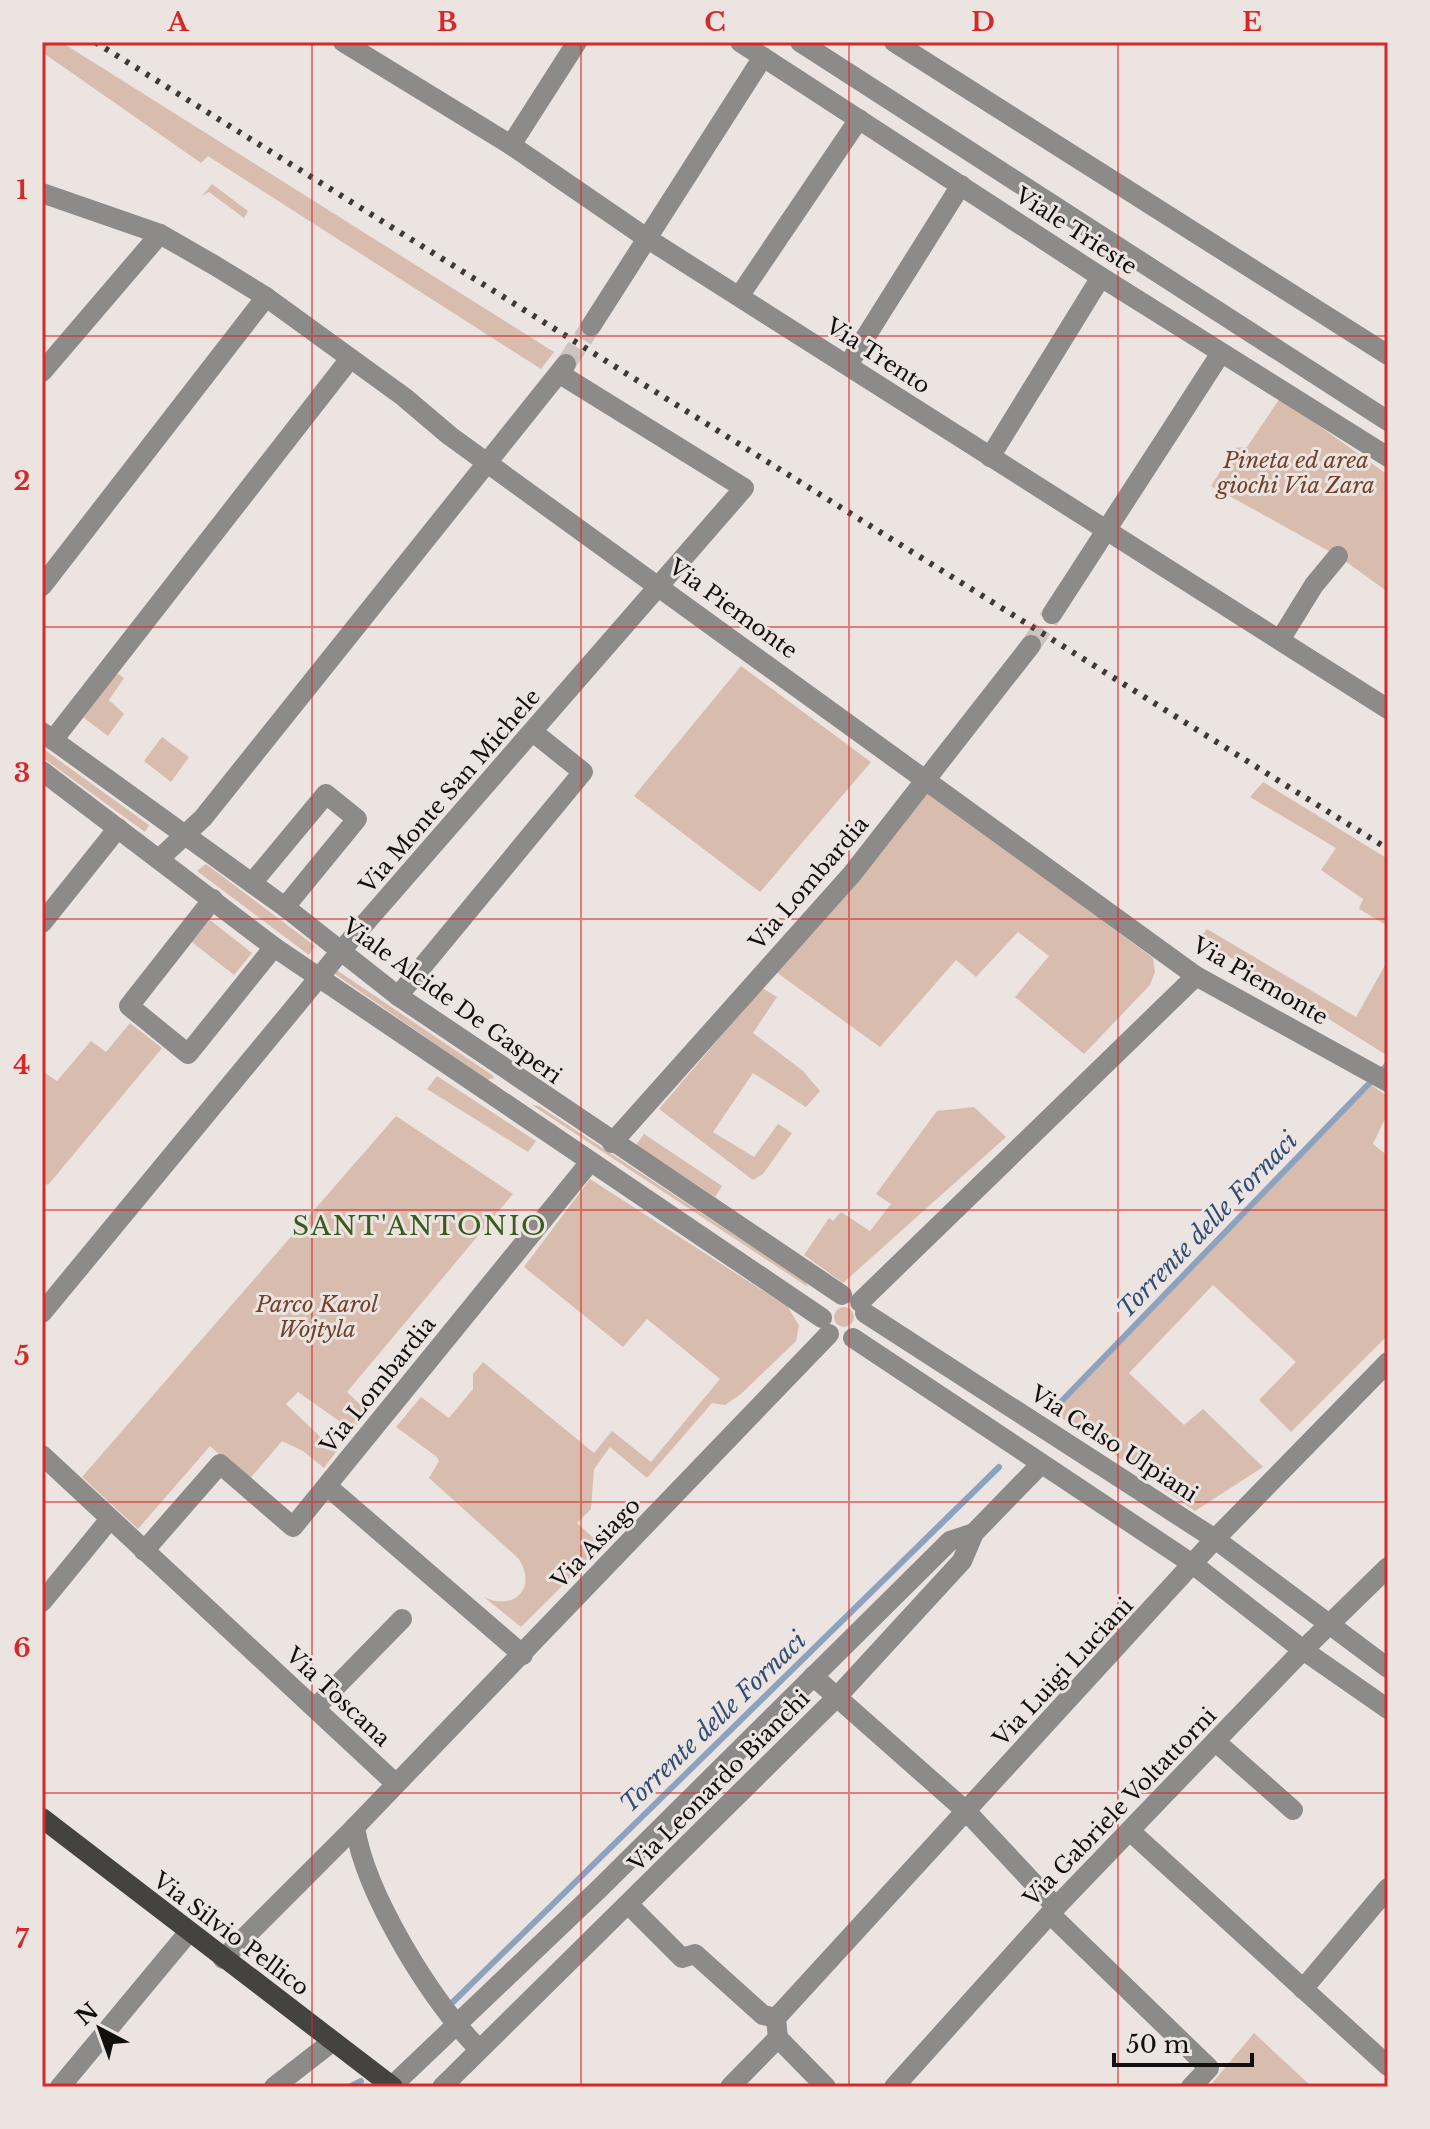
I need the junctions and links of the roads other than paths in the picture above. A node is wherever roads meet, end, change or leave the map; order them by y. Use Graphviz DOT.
graph roads {
  1 [pos="343,42"];
  2 [pos="577,42"];
  3 [pos="740,42"];
  4 [pos="800,42"];
  5 [pos="894,42"];
  6 [pos="763,57"];
  7 [pos="859,119"];
  8 [pos="511,145"];
  9 [pos="961,185"];
  10 [pos="42,193"];
  11 [pos="160,234"];
  12 [pos="648,239"];
  13 [pos="1101,277"];
  14 [pos="740,295"];
  15 [pos="266,297"];
  16 [pos="591,326"];
  17 [pos="1221,353"];
  18 [pos="1388,355"];
  19 [pos="349,360"];
  20 [pos="848,365"];
  21 [pos="42,372"];
  22 [pos="1388,421"];
  23 [pos="990,457"];
  24 [pos="1388,457"];
  25 [pos="489,463"];
  26 [pos="1107,530"];
  27 [pos="1338,556"];
  28 [pos="42,586"];
  29 [pos="662,586"];
  30 [pos="1052,614"];
  31 [pos="1280,640"];
  32 [pos="1031,645"];
  33 [pos="1388,709"];
  34 [pos="533,732"];
  35 [pos="48,736"];
  36 [pos="42,771"];
  37 [pos="927,780"];
  38 [pos="118,828"];
  39 [pos="183,833"];
  40 [pos="159,859"];
  41 [pos="252,883"];
  42 [pos="213,899"];
  43 [pos="285,907"];
  44 [pos="42,923"];
  45 [pos="274,947"];
  46 [pos="340,952"];
  47 [pos="319,976"];
  48 [pos="1196,976"];
  49 [pos="398,996"];
  50 [pos="1388,1082"];
  51 [pos="612,1143"];
  52 [pos="590,1162"];
  53 [pos="856,1303"];
  54 [pos="42,1313"];
  55 [pos="826,1326"];
  56 [pos="853,1338"];
  57 [pos="1388,1362"];
  58 [pos="42,1455"];
  59 [pos="1041,1464"];
  60 [pos="327,1486"];
  61 [pos="110,1519"];
  62 [pos="974,1533"];
  63 [pos="1215,1539"];
  64 [pos="144,1551"];
  65 [pos="1194,1565"];
  66 [pos="1388,1567"];
  67 [pos="42,1602"];
  68 [pos="402,1619"];
  69 [pos="1328,1627"];
  70 [pos="1303,1650"];
  71 [pos="523,1655"];
  72 [pos="1388,1668"];
  73 [pos="813,1676"];
  74 [pos="836,1698"];
  75 [pos="315,1708"];
  76 [pos="1388,1709"];
  77 [pos="1216,1742"];
  78 [pos="394,1782"];
  79 [pos="1293,1810"];
  80 [pos="967,1812"];
  81 [pos="42,1818"];
  82 [pos="355,1827"];
  83 [pos="1130,1831"];
  84 [pos="1388,1888"];
  85 [pos="629,1905"];
  86 [pos="1053,1911"];
  87 [pos="188,1933"];
  88 [pos="223,1959"];
  89 [pos="1303,1989"];
  90 [pos="454,2024"];
  91 [pos="777,2028"];
  92 [pos="333,2041"];
  93 [pos="479,2049"];
  94 [pos="1388,2066"];
  95 [pos="445,2085"];
  96 [pos="60,2087"];
  97 [pos="274,2087"];
  98 [pos="393,2087"];
  99 [pos="730,2087"];
  100 [pos="826,2087"];
  101 [pos="894,2087"];
  102 [pos="1191,2087"];
  1 -- 8 [label="street, Via Trento"];
  2 -- 8 [label="street"];
  3 -- 6 [label="street, Viale Trieste"];
  4 -- 22 [label="street, Viale Trieste"];
  5 -- 18 [label="street"];
  6 -- 7 [label="street, Viale Trieste"];
  6 -- 12 [label="street"];
  7 -- 9 [label="street, Viale Trieste"];
  7 -- 14 [label="street"];
  8 -- 12 [label="street, Via Trento"];
  9 -- 13 [label="street, Viale Trieste"];
  9 -- 20 [label="street"];
  10 -- 11 [label="street, Via Piemonte"];
  11 -- 15 [label="street, Via Piemonte"];
  11 -- 21 [label="street"];
  12 -- 14 [label="street, Via Trento"];
  12 -- 16 [label="street"];
  13 -- 17 [label="street, Viale Trieste"];
  13 -- 23 [label="street"];
  14 -- 20 [label="street, Via Trento"];
  15 -- 19 [label="street, Via Piemonte"];
  15 -- 28 [label="street"];
  17 -- 24 [label="street, Viale Trieste"];
  17 -- 26 [label="street"];
  19 -- 25 [label="street, Via Piemonte"];
  19 -- 35 [label="street"];
  20 -- 23 [label="street, Via Trento"];
  23 -- 26 [label="street, Via Trento"];
  25 -- 29 [label="street, Via Piemonte"];
  25 -- 29 [label="street, Via Monte San Michele"];
  25 -- 39 [label="street"];
  26 -- 30 [label="street"];
  26 -- 31 [label="street, Via Trento"];
  27 -- 31 [label="street"];
  29 -- 34 [label="street, Via Monte San Michele"];
  29 -- 37 [label="street, Via Piemonte"];
  31 -- 33 [label="street, Via Trento"];
  32 -- 37 [label="street, Via Lombardia"];
  34 -- 46 [label="street, Via Monte San Michele"];
  34 -- 49 [label="street"];
  35 -- 39 [label="street, Viale Alcide De Gasperi"];
  36 -- 38 [label="street"];
  37 -- 48 [label="street, Via Piemonte"];
  37 -- 51 [label="street, Via Lombardia"];
  38 -- 40 [label="street"];
  38 -- 44 [label="street"];
  39 -- 40 [label="street"];
  39 -- 41 [label="street, Viale Alcide De Gasperi"];
  40 -- 42 [label="street"];
  41 -- 43 [label="street, Viale Alcide De Gasperi"];
  41 -- 43 [label="street"];
  42 -- 45 [label="street"];
  42 -- 45 [label="street"];
  43 -- 46 [label="street, Viale Alcide De Gasperi"];
  45 -- 47 [label="street"];
  46 -- 47 [label="street, Via Monte San Michele"];
  46 -- 49 [label="street, Viale Alcide De Gasperi"];
  47 -- 52 [label="street"];
  47 -- 54 [label="street, Via Monte San Michele"];
  48 -- 50 [label="street, Via Piemonte"];
  48 -- 53 [label="street"];
  49 -- 51 [label="street, Viale Alcide De Gasperi"];
  51 -- 53 [label="street, Viale Alcide De Gasperi"];
  52 -- 55 [label="street"];
  52 -- 60 [label="street, Via Lombardia"];
  53 -- 55 [label="street"];
  53 -- 56 [label="street"];
  53 -- 63 [label="street, Via Celso Ulpiani"];
  55 -- 56 [label="street"];
  55 -- 71 [label="street, Via Asiago"];
  56 -- 59 [label="street"];
  57 -- 63 [label="street, Via Luigi Luciani"];
  58 -- 61 [label="street, Via Toscana"];
  59 -- 62 [label="street, Via Leonardo Bianchi"];
  59 -- 65 [label="street"];
  60 -- 64 [label="street, Via Lombardia"];
  60 -- 71 [label="street"];
  61 -- 64 [label="street, Via Toscana"];
  61 -- 67 [label="street"];
  62 -- 73 [label="street, Via Leonardo Bianchi"];
  62 -- 74 [label="street, Via Leonardo Bianchi"];
  63 -- 65 [label="street, Via Luigi Luciani"];
  63 -- 69 [label="street, Via Celso Ulpiani"];
  64 -- 75 [label="street, Via Toscana"];
  65 -- 70 [label="street"];
  65 -- 80 [label="street, Via Luigi Luciani"];
  66 -- 69 [label="street, Via Gabriele Voltattorni"];
  68 -- 75 [label="street"];
  69 -- 70 [label="street, Via Gabriele Voltattorni"];
  69 -- 72 [label="street, Via Celso Ulpiani"];
  70 -- 76 [label="street"];
  70 -- 77 [label="street, Via Gabriele Voltattorni"];
  71 -- 78 [label="street, Via Asiago"];
  73 -- 74 [label="street"];
  73 -- 90 [label="street, Via Leonardo Bianchi"];
  74 -- 80 [label="street"];
  74 -- 85 [label="street, Via Leonardo Bianchi"];
  75 -- 78 [label="street, Via Toscana"];
  77 -- 79 [label="street"];
  77 -- 83 [label="street, Via Gabriele Voltattorni"];
  78 -- 82 [label="street"];
  80 -- 86 [label="street"];
  80 -- 91 [label="street, Via Luigi Luciani"];
  81 -- 87 [label="main road, Via Silvio Pellico"];
  82 -- 88 [label="street"];
  82 -- 90 [label="street"];
  83 -- 86 [label="street, Via Gabriele Voltattorni"];
  83 -- 89 [label="street"];
  84 -- 89 [label="street"];
  85 -- 91 [label="street"];
  85 -- 93 [label="street, Via Leonardo Bianchi"];
  86 -- 101 [label="street, Via Gabriele Voltattorni"];
  86 -- 102 [label="street"];
  87 -- 88 [label="main road, Via Silvio Pellico"];
  87 -- 96 [label="street"];
  88 -- 92 [label="main road, Via Silvio Pellico"];
  89 -- 94 [label="street"];
  90 -- 93 [label="street"];
  90 -- 98 [label="street, Via Leonardo Bianchi"];
  91 -- 99 [label="street, Via Luigi Luciani"];
  91 -- 100 [label="street"];
  92 -- 97 [label="street"];
  92 -- 98 [label="main road, Via Silvio Pellico"];
  93 -- 95 [label="street, Via Leonardo Bianchi"];
}
